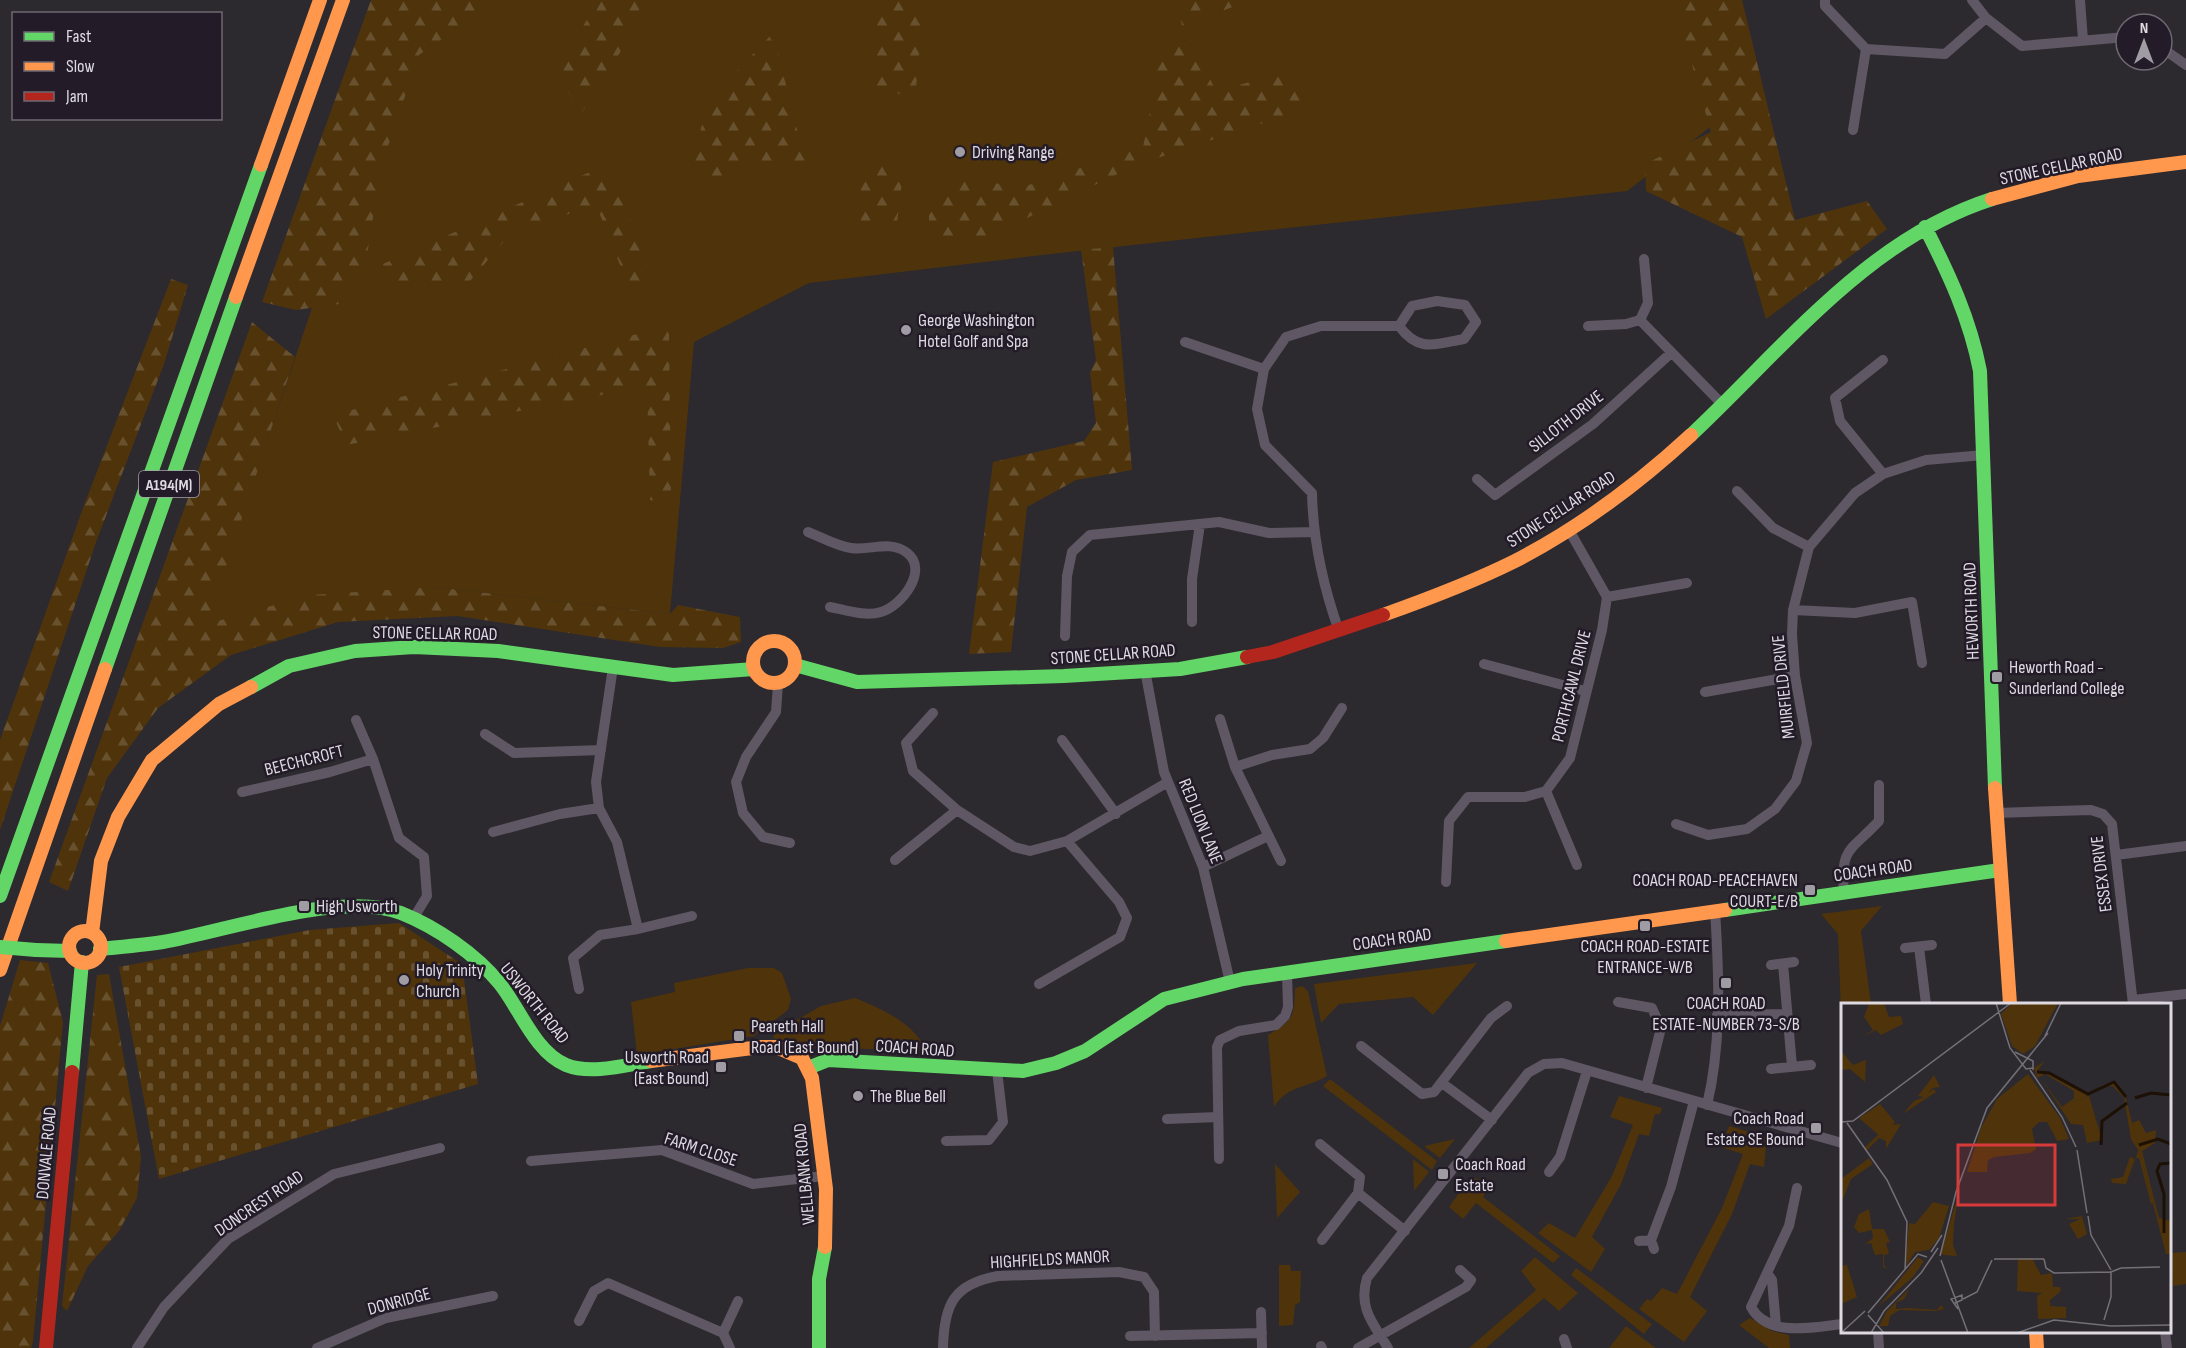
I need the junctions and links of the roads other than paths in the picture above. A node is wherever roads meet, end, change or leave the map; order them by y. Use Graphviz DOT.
graph roads {
  1 [pos="320,0"];
  2 [pos="344,0"];
  3 [pos="1825,0"];
  4 [pos="1972,0"];
  5 [pos="2080,0"];
  6 [pos="1986,18"];
  7 [pos="2114,38"];
  8 [pos="2083,40"];
  9 [pos="1866,49"];
  10 [pos="1853,130"];
  11 [pos="2186,162"];
  12 [pos="1925,227"];
  13 [pos="1644,259"];
  14 [pos="1640,320"];
  15 [pos="1399,326"];
  16 [pos="1588,326"];
  17 [pos="1185,342"];
  18 [pos="1671,353"];
  19 [pos="1883,360"];
  20 [pos="1264,369"];
  21 [pos="1724,405"];
  22 [pos="1984,455"];
  23 [pos="1883,474"];
  24 [pos="1477,479"];
  25 [pos="1737,491"];
  26 [pos="1200,524"];
  27 [pos="1569,530"];
  28 [pos="808,532"];
  29 [pos="1314,532"];
  30 [pos="1809,547"];
  31 [pos="1687,583"];
  32 [pos="1607,597"];
  33 [pos="830,607"];
  34 [pos="1794,610"];
  35 [pos="1192,622"];
  36 [pos="1339,632"];
  37 [pos="1065,636"];
  38 [pos="1922,663"];
  39 [pos="1484,664"];
  40 [pos="795,665"];
  41 [pos="613,666"];
  42 [pos="754,669"];
  43 [pos="1145,670"];
  44 [pos="1795,676"];
  45 [pos="778,684"];
  46 [pos="1585,692"];
  47 [pos="1705,692"];
  48 [pos="1342,708"];
  49 [pos="933,713"];
  50 [pos="1220,719"];
  51 [pos="356,720"];
  52 [pos="485,734"];
  53 [pos="1062,740"];
  54 [pos="601,750"];
  55 [pos="373,759"];
  56 [pos="1235,767"];
  57 [pos="1168,782"];
  58 [pos="1879,785"];
  59 [pos="1546,791"];
  60 [pos="243,792"];
  61 [pos="599,808"];
  62 [pos="957,810"];
  63 [pos="1996,813"];
  64 [pos="1116,814"];
  65 [pos="1676,824"];
  66 [pos="493,832"];
  67 [pos="1268,836"];
  68 [pos="1067,841"];
  69 [pos="790,843"];
  70 [pos="2186,846"];
  71 [pos="2116,855"];
  72 [pos="894,860"];
  73 [pos="1281,861"];
  74 [pos="1577,866"];
  75 [pos="1203,867"];
  76 [pos="2000,870"];
  77 [pos="1446,882"];
  78 [pos="1844,892"];
  79 [pos="0,896"];
  80 [pos="1715,910"];
  81 [pos="692,916"];
  82 [pos="413,919"];
  83 [pos="638,929"];
  84 [pos="92,933"];
  85 [pos="1932,945"];
  86 [pos="0,947"];
  87 [pos="1919,947"];
  88 [pos="1905,948"];
  89 [pos="100,949"];
  90 [pos="70,951"];
  91 [pos="82,962"];
  92 [pos="1771,965"];
  93 [pos="0,970"];
  94 [pos="1287,973"];
  95 [pos="1230,982"];
  96 [pos="1039,984"];
  97 [pos="579,989"];
  98 [pos="2186,993"];
  99 [pos="1618,1002"];
  100 [pos="2133,1002"];
  101 [pos="1926,1003"];
  102 [pos="2010,1003"];
  103 [pos="1507,1006"];
  104 [pos="1787,1014"];
  105 [pos="1717,1015"];
  106 [pos="1361,1046"];
  107 [pos="1390,1053"];
  108 [pos="1381,1063"];
  109 [pos="1811,1065"];
  110 [pos="1792,1066"];
  111 [pos="808,1068"];
  112 [pos="1771,1069"];
  113 [pos="998,1070"];
  114 [pos="1587,1071"];
  115 [pos="1442,1083"];
  116 [pos="1646,1088"];
  117 [pos="1694,1101"];
  118 [pos="1707,1105"];
  119 [pos="1218,1117"];
  120 [pos="1167,1119"];
  121 [pos="1492,1120"];
  122 [pos="946,1141"];
  123 [pos="1321,1143"];
  124 [pos="1841,1143"];
  125 [pos="440,1148"];
  126 [pos="1219,1159"];
  127 [pos="531,1161"];
  128 [pos="1549,1173"];
  129 [pos="824,1176"];
  130 [pos="1797,1188"];
  131 [pos="1358,1193"];
  132 [pos="1405,1232"];
  133 [pos="1322,1240"];
  134 [pos="1639,1241"];
  135 [pos="1460,1270"];
  136 [pos="1768,1274"];
  137 [pos="493,1296"];
  138 [pos="738,1301"];
  139 [pos="1261,1312"];
  140 [pos="579,1322"];
  141 [pos="1841,1324"];
  142 [pos="1776,1326"];
  143 [pos="723,1333"];
  144 [pos="1878,1333"];
  145 [pos="2036,1333"];
  146 [pos="2165,1333"];
  147 [pos="1262,1334"];
  148 [pos="1130,1336"];
  149 [pos="1155,1336"];
  150 [pos="1381,1336"];
  151 [pos="46,1348"];
  152 [pos="137,1348"];
  153 [pos="317,1348"];
  154 [pos="730,1348"];
  155 [pos="819,1348"];
  156 [pos="943,1348"];
  157 [pos="1262,1348"];
  158 [pos="1358,1348"];
  159 [pos="1388,1348"];
  160 [pos="1879,1348"];
  161 [pos="2037,1348"];
  162 [pos="2166,1348"];
  1 -- 79 [label="main road, A194(M)"];
  2 -- 93 [label="main road, A194(M)"];
  3 -- 9 [label="street"];
  4 -- 6 [label="street"];
  5 -- 8 [label="street"];
  6 -- 8 [label="street"];
  6 -- 9 [label="street"];
  7 -- 8 [label="street"];
  9 -- 10 [label="street"];
  11 -- 12 [label="main road, STONE CELLAR ROAD"];
  12 -- 21 [label="main road, STONE CELLAR ROAD"];
  12 -- 22 [label="main road, HEWORTH ROAD"];
  13 -- 14 [label="street"];
  14 -- 16 [label="street"];
  14 -- 18 [label="street"];
  15 -- 15 [label="street"];
  15 -- 20 [label="street"];
  17 -- 20 [label="street"];
  18 -- 21 [label="street"];
  18 -- 24 [label="street, SILLOTH DRIVE"];
  19 -- 23 [label="street"];
  20 -- 29 [label="street"];
  21 -- 27 [label="main road, STONE CELLAR ROAD"];
  22 -- 23 [label="street, MUIRFIELD DRIVE"];
  22 -- 63 [label="main road, HEWORTH ROAD"];
  23 -- 30 [label="street, MUIRFIELD DRIVE"];
  25 -- 30 [label="street"];
  26 -- 29 [label="street"];
  26 -- 35 [label="street"];
  26 -- 37 [label="street"];
  27 -- 32 [label="street"];
  27 -- 36 [label="main road, STONE CELLAR ROAD"];
  28 -- 33 [label="street"];
  29 -- 36 [label="street"];
  30 -- 34 [label="street, MUIRFIELD DRIVE"];
  31 -- 32 [label="street"];
  32 -- 46 [label="street, PORTHCAWL DRIVE"];
  34 -- 38 [label="street"];
  34 -- 44 [label="street, MUIRFIELD DRIVE"];
  36 -- 43 [label="main road, STONE CELLAR ROAD"];
  39 -- 46 [label="street"];
  40 -- 42 [label="main road"];
  40 -- 43 [label="main road, STONE CELLAR ROAD"];
  40 -- 45 [label="main road"];
  41 -- 42 [label="main road, STONE CELLAR ROAD"];
  41 -- 54 [label="street"];
  41 -- 84 [label="main road, STONE CELLAR ROAD"];
  42 -- 45 [label="main road"];
  43 -- 57 [label="street, RED LION LANE"];
  44 -- 47 [label="street"];
  44 -- 65 [label="street, MUIRFIELD DRIVE"];
  45 -- 69 [label="street"];
  46 -- 59 [label="street, PORTHCAWL DRIVE"];
  48 -- 56 [label="street"];
  49 -- 62 [label="street"];
  50 -- 56 [label="street"];
  51 -- 55 [label="street, BEECHCROFT"];
  52 -- 54 [label="street"];
  53 -- 64 [label="street"];
  54 -- 61 [label="street"];
  55 -- 60 [label="street, BEECHCROFT"];
  55 -- 82 [label="street, BEECHCROFT"];
  56 -- 67 [label="street"];
  57 -- 64 [label="street"];
  57 -- 75 [label="street, RED LION LANE"];
  58 -- 78 [label="street"];
  59 -- 74 [label="street"];
  59 -- 77 [label="street"];
  61 -- 66 [label="street"];
  61 -- 83 [label="street"];
  62 -- 68 [label="street"];
  62 -- 72 [label="street"];
  63 -- 71 [label="street, ESSEX DRIVE"];
  63 -- 76 [label="main road, HEWORTH ROAD"];
  64 -- 68 [label="street"];
  67 -- 73 [label="street"];
  67 -- 75 [label="street"];
  68 -- 96 [label="street"];
  70 -- 71 [label="street"];
  71 -- 100 [label="street, ESSEX DRIVE"];
  75 -- 95 [label="street, RED LION LANE"];
  76 -- 78 [label="main road, COACH ROAD"];
  76 -- 102 [label="main road, HEWORTH ROAD"];
  78 -- 80 [label="main road, COACH ROAD"];
  80 -- 94 [label="main road, COACH ROAD"];
  80 -- 105 [label="street"];
  81 -- 83 [label="street"];
  82 -- 89 [label="main road, USWORTH ROAD"];
  82 -- 111 [label="main road, USWORTH ROAD"];
  83 -- 97 [label="street"];
  84 -- 89 [label="main road"];
  84 -- 90 [label="main road"];
  85 -- 87 [label="street"];
  86 -- 90 [label="main road, bridge"];
  87 -- 88 [label="street"];
  87 -- 101 [label="street"];
  89 -- 91 [label="main road"];
  90 -- 91 [label="main road"];
  91 -- 151 [label="main road, DONVALE ROAD"];
  92 -- 104 [label="street"];
  94 -- 95 [label="main road, COACH ROAD"];
  94 -- 119 [label="street"];
  95 -- 113 [label="main road, COACH ROAD"];
  98 -- 100 [label="street"];
  99 -- 116 [label="street"];
  103 -- 115 [label="street"];
  104 -- 105 [label="street"];
  104 -- 110 [label="street"];
  105 -- 118 [label="street"];
  106 -- 108 [label="street"];
  107 -- 108 [label="street"];
  108 -- 115 [label="street"];
  109 -- 110 [label="street"];
  110 -- 112 [label="street"];
  111 -- 113 [label="main road, COACH ROAD"];
  111 -- 129 [label="main road, WELLBANK ROAD"];
  113 -- 122 [label="street"];
  114 -- 116 [label="street"];
  114 -- 121 [label="street"];
  114 -- 128 [label="street"];
  115 -- 121 [label="street"];
  116 -- 117 [label="street"];
  117 -- 118 [label="street"];
  117 -- 134 [label="street"];
  118 -- 124 [label="street"];
  119 -- 120 [label="street"];
  119 -- 126 [label="street"];
  121 -- 132 [label="street"];
  123 -- 131 [label="street"];
  125 -- 152 [label="street, DONCREST ROAD"];
  127 -- 129 [label="street, FARM CLOSE"];
  129 -- 155 [label="main road, WELLBANK ROAD"];
  130 -- 136 [label="street"];
  131 -- 132 [label="street"];
  131 -- 133 [label="street"];
  132 -- 150 [label="street"];
  135 -- 150 [label="street"];
  136 -- 142 [label="street"];
  136 -- 142 [label="street"];
  137 -- 153 [label="street, DONRIDGE"];
  138 -- 143 [label="street"];
  139 -- 147 [label="street"];
  140 -- 143 [label="street"];
  141 -- 142 [label="street"];
  143 -- 154 [label="street"];
  144 -- 160 [label="street"];
  145 -- 161 [label="main road"];
  146 -- 162 [label="street"];
  147 -- 149 [label="street"];
  147 -- 157 [label="street"];
  148 -- 149 [label="street"];
  149 -- 156 [label="street, HIGHFIELDS MANOR"];
  150 -- 158 [label="street"];
  150 -- 159 [label="street"];
}
